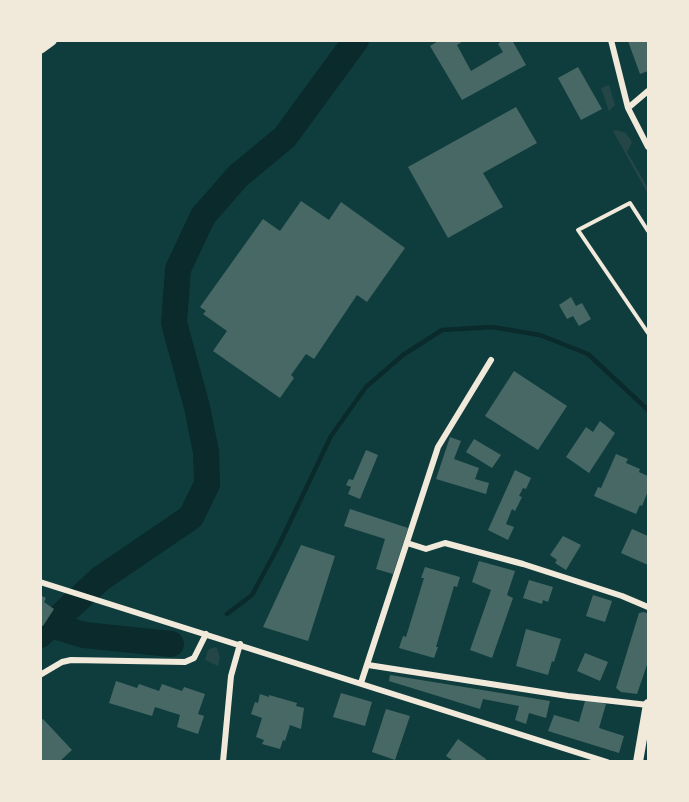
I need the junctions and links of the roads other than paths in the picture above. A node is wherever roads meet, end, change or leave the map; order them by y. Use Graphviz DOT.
graph roads {
  1 [pos="51,40"];
  2 [pos="611,40"];
  3 [pos="40,48"];
  4 [pos="648,91"];
  5 [pos="628,108"];
  6 [pos="648,147"];
  7 [pos="648,231"];
  8 [pos="648,333"];
  9 [pos="491,360"];
  10 [pos="407,543"];
  11 [pos="40,582"];
  12 [pos="648,607"];
  13 [pos="206,634"];
  14 [pos="240,644"];
  15 [pos="368,665"];
  16 [pos="40,675"];
  17 [pos="361,683"];
  18 [pos="648,704"];
  19 [pos="223,762"];
  20 [pos="607,762"];
  21 [pos="638,762"];
  1 -- 3 [label="main road"];
  2 -- 5 [label="street"];
  4 -- 5 [label="street"];
  5 -- 6 [label="street"];
  7 -- 8 [label="lane"];
  9 -- 10 [label="street"];
  10 -- 12 [label="street"];
  10 -- 15 [label="street"];
  11 -- 13 [label="street"];
  13 -- 14 [label="street"];
  13 -- 16 [label="street"];
  14 -- 17 [label="street"];
  14 -- 19 [label="street"];
  15 -- 17 [label="street"];
  15 -- 18 [label="street"];
  17 -- 20 [label="street"];
  18 -- 21 [label="main road"];
}
